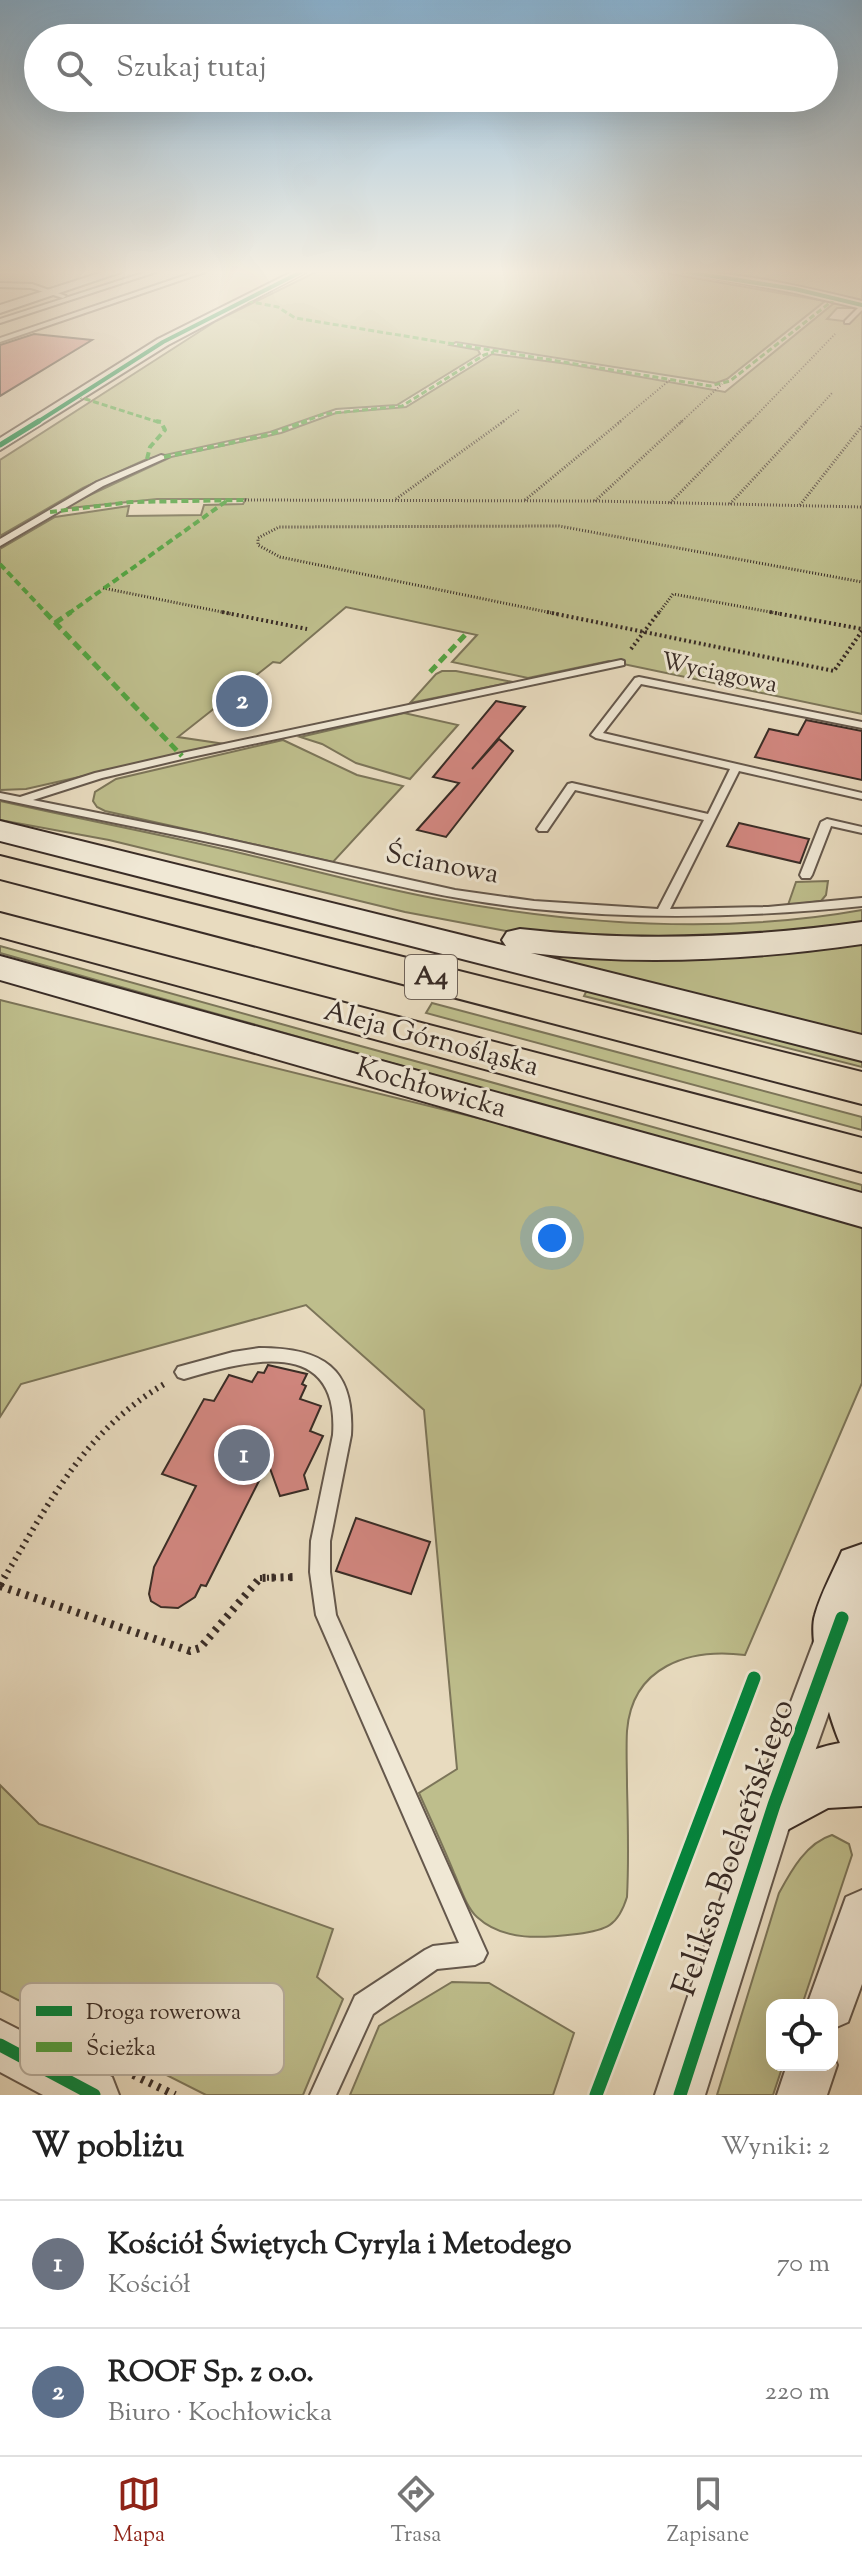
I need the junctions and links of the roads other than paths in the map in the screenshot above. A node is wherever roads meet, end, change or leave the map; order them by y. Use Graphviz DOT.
graph roads {
  1 [pos="119,370"];
  2 [pos="0,445"];
  3 [pos="164,457"];
  4 [pos="0,543"];
  5 [pos="621,663"];
  6 [pos="862,725"];
  7 [pos="736,767"];
  8 [pos="0,796"];
  9 [pos="862,796"];
  10 [pos="20,800"];
  11 [pos="713,813"];
  12 [pos="543,829"];
  13 [pos="862,830"];
  14 [pos="0,831"];
  15 [pos="0,867"];
  16 [pos="806,875"];
  17 [pos="862,902"];
  18 [pos="326,913"];
  19 [pos="662,913"];
  20 [pos="0,925"];
  21 [pos="862,933"];
  22 [pos="0,968"];
  23 [pos="0,980"];
  24 [pos="92,994"];
  25 [pos="862,1048"];
  26 [pos="862,1088"];
  27 [pos="862,1155"];
  28 [pos="862,1210"];
  29 [pos="184,1372"];
  30 [pos="852,1594"];
  31 [pos="862,1723"];
  32 [pos="862,1775"];
  33 [pos="774,1805"];
  34 [pos="862,1913"];
  35 [pos="833,1999"];
  36 [pos="0,2045"];
  37 [pos="20,2056"];
  38 [pos="810,2071"];
  39 [pos="56,2075"];
  40 [pos="94,2095"];
  41 [pos="323,2095"];
  42 [pos="680,2095"];
  43 [pos="802,2095"];
  1 -- 2 [label="street"];
  3 -- 4 [label="lane"];
  5 -- 10 [label="lane, Ścianowa"];
  6 -- 7 [label="lane, Wyciągowa"];
  7 -- 9 [label="lane"];
  7 -- 11 [label="lane"];
  8 -- 10 [label="lane, Ścianowa"];
  10 -- 19 [label="lane, Ścianowa"];
  12 -- 19 [label="lane"];
  13 -- 16 [label="lane"];
  14 -- 18 [label="main road"];
  15 -- 26 [label="highway, A4"];
  17 -- 19 [label="lane, Ścianowa"];
  18 -- 21 [label="main road"];
  18 -- 25 [label="main road"];
  20 -- 27 [label="highway, Aleja Górnośląska / A4"];
  22 -- 24 [label="main road, Kochłowicka"];
  23 -- 24 [label="street"];
  24 -- 28 [label="main road, Kochłowicka"];
  29 -- 41 [label="lane"];
  30 -- 31 [label="main road"];
  30 -- 33 [label="street, Feliksa Bocheńskiego"];
  32 -- 33 [label="main road"];
  33 -- 42 [label="street, Feliksa Bocheńskiego"];
  34 -- 35 [label="street"];
  36 -- 37 [label="street"];
  38 -- 43 [label="street"];
  39 -- 40 [label="street"];
}
